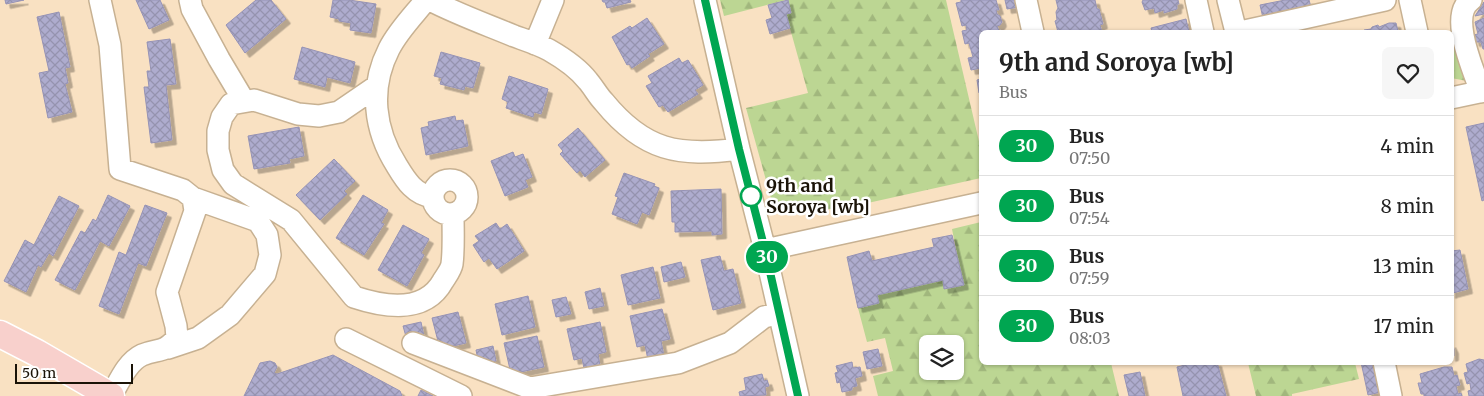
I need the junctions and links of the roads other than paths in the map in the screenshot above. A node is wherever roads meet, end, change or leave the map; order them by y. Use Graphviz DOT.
graph roads {
  1 [pos="100,0"];
  2 [pos="190,0"];
  3 [pos="428,0"];
  4 [pos="553,0"];
  5 [pos="705,0"];
  6 [pos="1026,0"];
  7 [pos="1196,0"];
  8 [pos="1228,0"];
  9 [pos="1385,0"];
  10 [pos="1410,0"];
  11 [pos="1471,0"];
  12 [pos="1033,30"];
  13 [pos="1203,30"];
  14 [pos="1236,30"];
  15 [pos="1249,30"];
  16 [pos="1417,30"];
  17 [pos="535,44"];
  18 [pos="377,86"];
  19 [pos="1483,92"];
  20 [pos="1454,97"];
  21 [pos="244,101"];
  22 [pos="739,149"];
  23 [pos="433,197"];
  24 [pos="193,198"];
  25 [pos="979,203"];
  26 [pos="454,214"];
  27 [pos="765,250"];
  28 [pos="780,314"];
  29 [pos="0,334"];
  30 [pos="346,339"];
  31 [pos="414,343"];
  32 [pos="168,348"];
  33 [pos="1385,365"];
  34 [pos="111,396"];
  35 [pos="460,396"];
  36 [pos="798,396"];
  37 [pos="1391,396"];
  1 -- 24 [label="street"];
  2 -- 21 [label="street"];
  3 -- 17 [label="street"];
  3 -- 18 [label="street"];
  4 -- 17 [label="street"];
  5 -- 22 [label="street"];
  6 -- 12 [label="street"];
  7 -- 13 [label="street"];
  8 -- 14 [label="street"];
  9 -- 15 [label="street"];
  10 -- 16 [label="street"];
  11 -- 19 [label="street"];
  17 -- 22 [label="street"];
  18 -- 21 [label="street"];
  18 -- 23 [label="street"];
  19 -- 20 [label="street"];
  21 -- 26 [label="street"];
  22 -- 27 [label="street"];
  23 -- 26 [label="street"];
  23 -- 26 [label="street"];
  24 -- 32 [label="street"];
  24 -- 32 [label="street"];
  25 -- 27 [label="street"];
  27 -- 28 [label="street"];
  28 -- 31 [label="street"];
  28 -- 36 [label="street"];
  29 -- 34 [label="main road"];
  30 -- 35 [label="street"];
  32 -- 34 [label="street"];
  33 -- 37 [label="street"];
}
